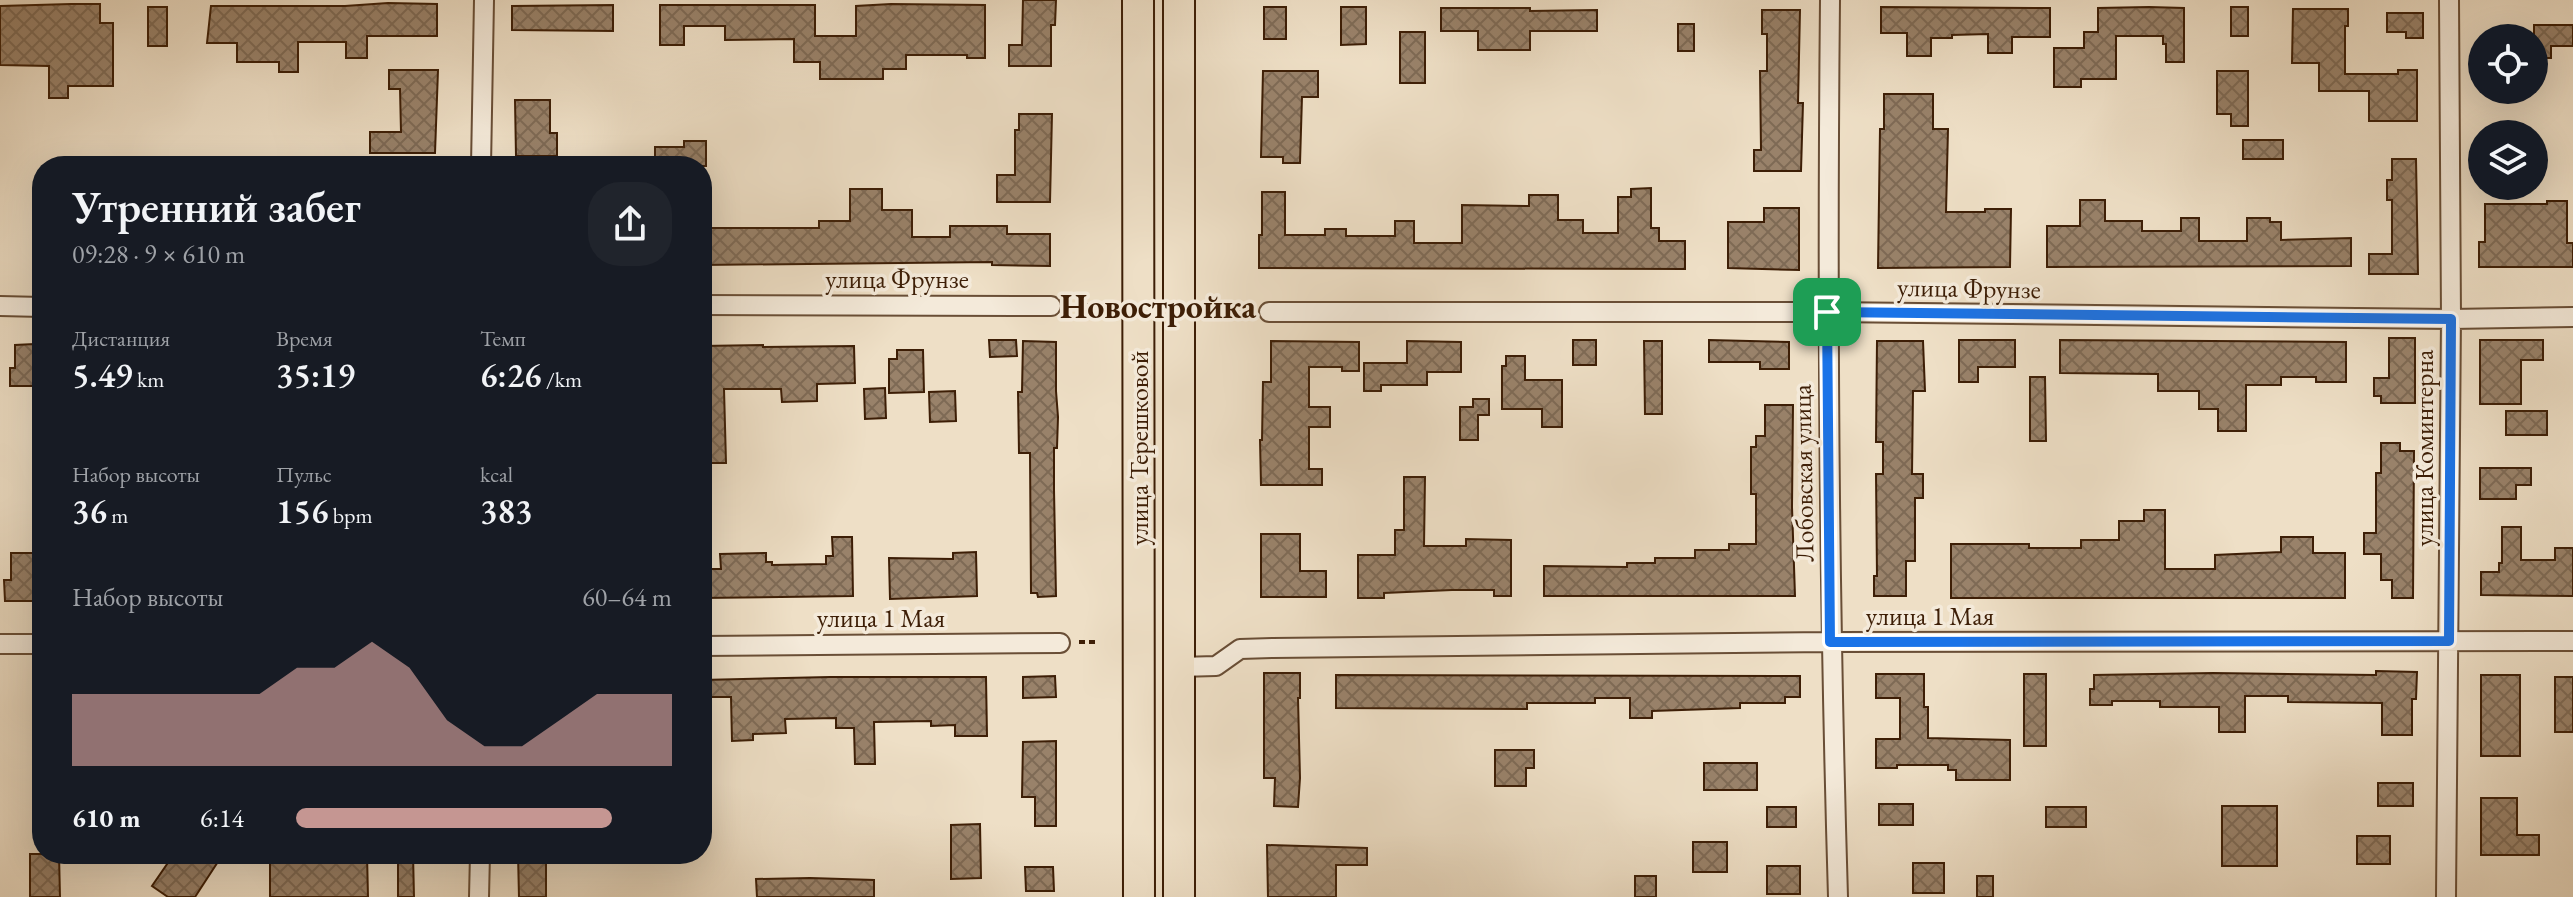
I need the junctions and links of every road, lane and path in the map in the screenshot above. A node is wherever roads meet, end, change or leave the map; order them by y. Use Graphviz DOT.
graph roads {
  1 [pos="484,0"];
  2 [pos="1138,0"];
  3 [pos="1179,0"];
  4 [pos="1830,0"];
  5 [pos="2449,0"];
  6 [pos="481,156"];
  7 [pos="712,305"];
  8 [pos="1093,305"];
  9 [pos="0,306"];
  10 [pos="1051,306"];
  11 [pos="32,307"];
  12 [pos="1269,312"];
  13 [pos="1827,312"];
  14 [pos="2573,317"];
  15 [pos="2451,319"];
  16 [pos="2449,641"];
  17 [pos="2573,641"];
  18 [pos="1830,642"];
  19 [pos="1060,643"];
  20 [pos="0,644"];
  21 [pos="32,644"];
  22 [pos="712,646"];
  23 [pos="1179,667"];
  24 [pos="480,864"];
  25 [pos="479,897"];
  26 [pos="1139,897"];
  27 [pos="1179,897"];
  28 [pos="1838,897"];
  29 [pos="2446,897"];
  1 -- 6 [label="street"];
  2 -- 26 [label="main road, улица Терешковой"];
  3 -- 23 [label="main road, улица Терешковой"];
  4 -- 13 [label="street, Лобовская улица"];
  5 -- 15 [label="street, улица Коминтерна"];
  7 -- 10 [label="street, улица Фрунзе"];
  8 -- 10 [label="path"];
  9 -- 11 [label="street"];
  12 -- 13 [label="street, улица Фрунзе"];
  13 -- 15 [label="street, улица Фрунзе"];
  13 -- 18 [label="street, Лобовская улица"];
  14 -- 15 [label="street, улица Фрунзе"];
  15 -- 16 [label="street, улица Коминтерна"];
  16 -- 17 [label="street, улица 1 Мая"];
  16 -- 18 [label="street, улица 1 Мая"];
  16 -- 29 [label="street, улица Коминтерна"];
  18 -- 23 [label="street, улица 1 Мая"];
  18 -- 28 [label="street, Лобовская улица"];
  19 -- 22 [label="street, улица 1 Мая"];
  20 -- 21 [label="street"];
  23 -- 27 [label="main road, улица Терешковой"];
  24 -- 25 [label="street"];
}
